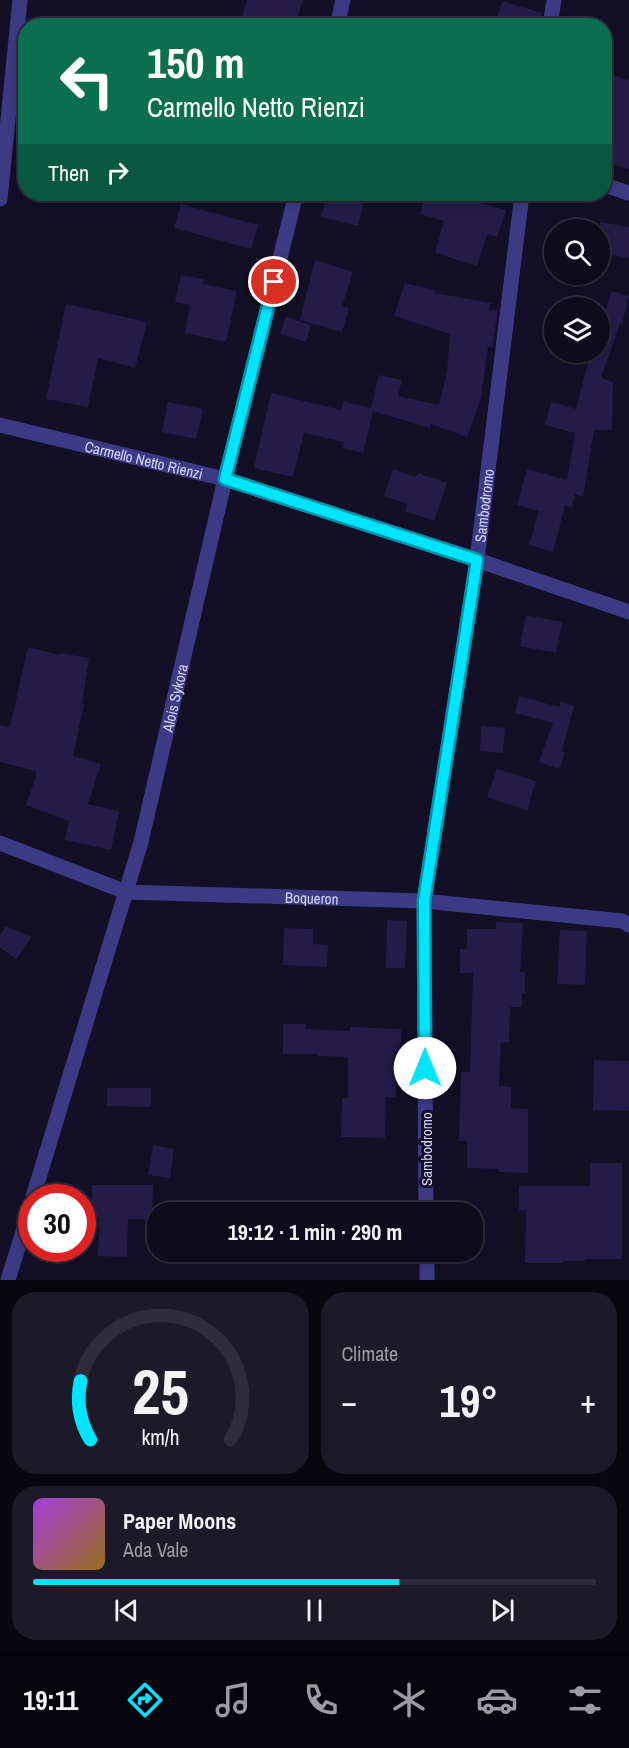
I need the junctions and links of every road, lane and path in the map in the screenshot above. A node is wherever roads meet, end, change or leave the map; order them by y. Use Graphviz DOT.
graph roads {
  1 [pos="20,0"];
  2 [pos="344,0"];
  3 [pos="554,0"];
  4 [pos="18,18"];
  5 [pos="339,18"];
  6 [pos="551,18"];
  7 [pos="18,20"];
  8 [pos="612,188"];
  9 [pos="629,193"];
  10 [pos="0,199"];
  11 [pos="294,201"];
  12 [pos="521,201"];
  13 [pos="0,424"];
  14 [pos="225,479"];
  15 [pos="477,560"];
  16 [pos="629,612"];
  17 [pos="0,843"];
  18 [pos="126,892"];
  19 [pos="424,901"];
  20 [pos="629,925"];
  21 [pos="37,1184"];
  22 [pos="426,1202"];
  23 [pos="18,1248"];
  24 [pos="427,1262"];
  25 [pos="8,1280"];
  26 [pos="427,1280"];
  1 -- 4 [label="street"];
  2 -- 5 [label="street"];
  3 -- 6 [label="street"];
  7 -- 10 [label="street"];
  8 -- 9 [label="street"];
  11 -- 14 [label="street, Alois Sykora"];
  12 -- 15 [label="street, Sambodromo"];
  13 -- 14 [label="street, Carmello Netto Rienzi"];
  14 -- 15 [label="street, Carmello Netto Rienzi"];
  14 -- 18 [label="street, Alois Sykora"];
  15 -- 16 [label="street, Carmello Netto Rienzi"];
  15 -- 19 [label="street, Sambodromo"];
  17 -- 18 [label="street, Boqueron"];
  18 -- 19 [label="street, Boqueron"];
  18 -- 21 [label="street, Alois Sykora"];
  19 -- 20 [label="street, Boqueron"];
  19 -- 22 [label="street, Sambodromo"];
  23 -- 25 [label="street"];
  24 -- 26 [label="street"];
}
